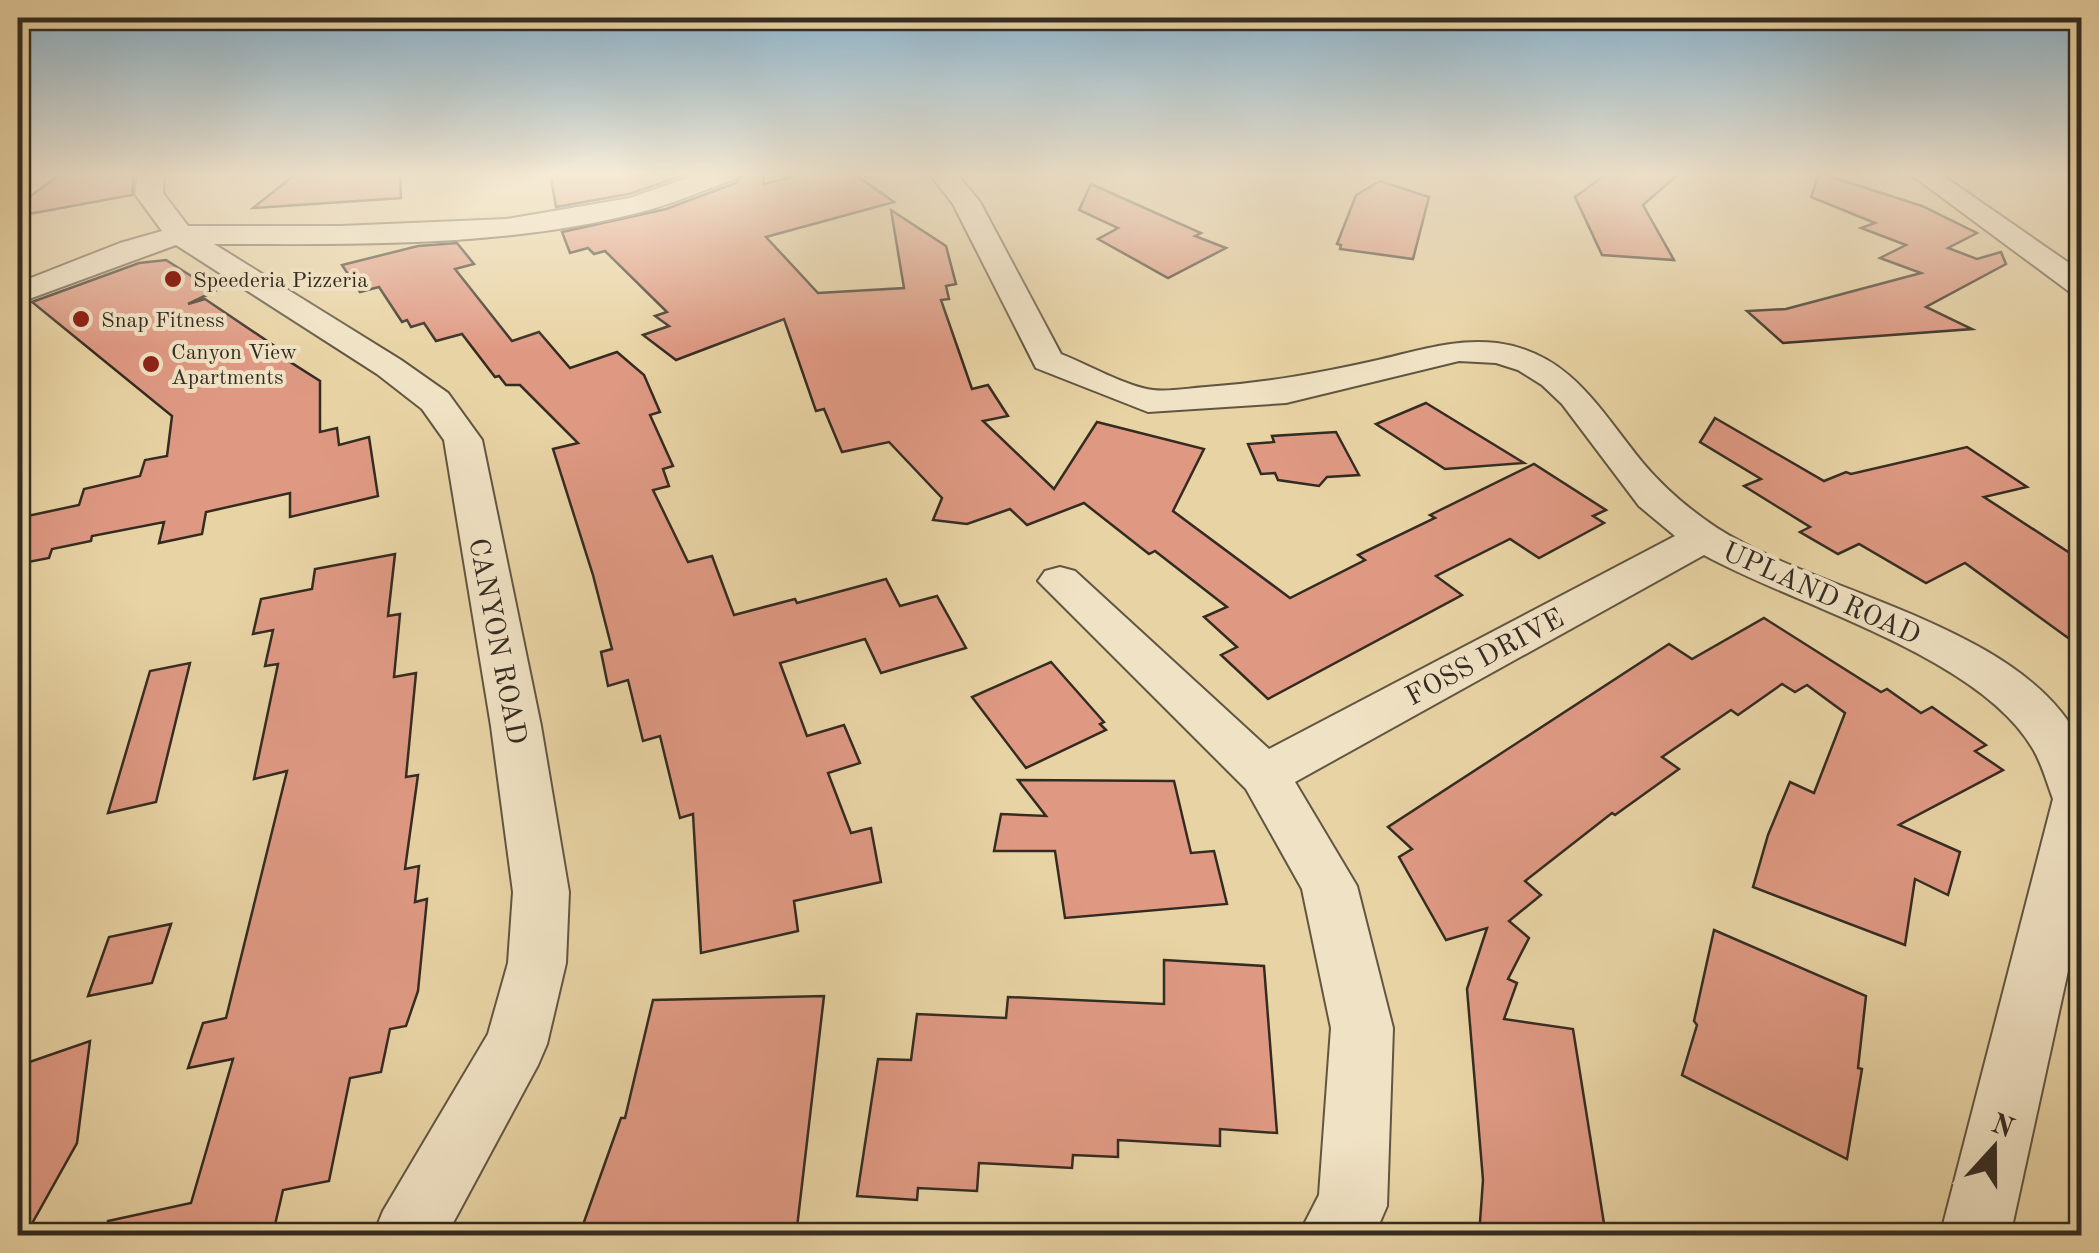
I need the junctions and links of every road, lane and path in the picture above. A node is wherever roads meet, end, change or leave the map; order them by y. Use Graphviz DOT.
graph roads {
  1 [pos="177,231"];
  2 [pos="434,231"];
  3 [pos="981,231"];
  4 [pos="2005,231"];
  5 [pos="180,235"];
  6 [pos="340,236"];
  7 [pos="253,281"];
  8 [pos="2082,286"];
  9 [pos="18,294"];
  10 [pos="1703,538"];
  11 [pos="1060,581"];
  12 [pos="1264,775"];
  13 [pos="408,1236"];
  14 [pos="1333,1236"];
  15 [pos="1976,1236"];
  1 -- 5 [label="street, CANYON ROAD"];
  2 -- 6 [label="street"];
  3 -- 10 [label="street, UPLAND ROAD"];
  4 -- 8 [label="street"];
  5 -- 6 [label="street"];
  5 -- 7 [label="street, CANYON ROAD"];
  5 -- 9 [label="street"];
  6 -- 7 [label="street"];
  7 -- 13 [label="street, CANYON ROAD"];
  10 -- 12 [label="street, FOSS DRIVE"];
  10 -- 15 [label="street, UPLAND ROAD"];
  11 -- 12 [label="street"];
  12 -- 14 [label="street"];
}
